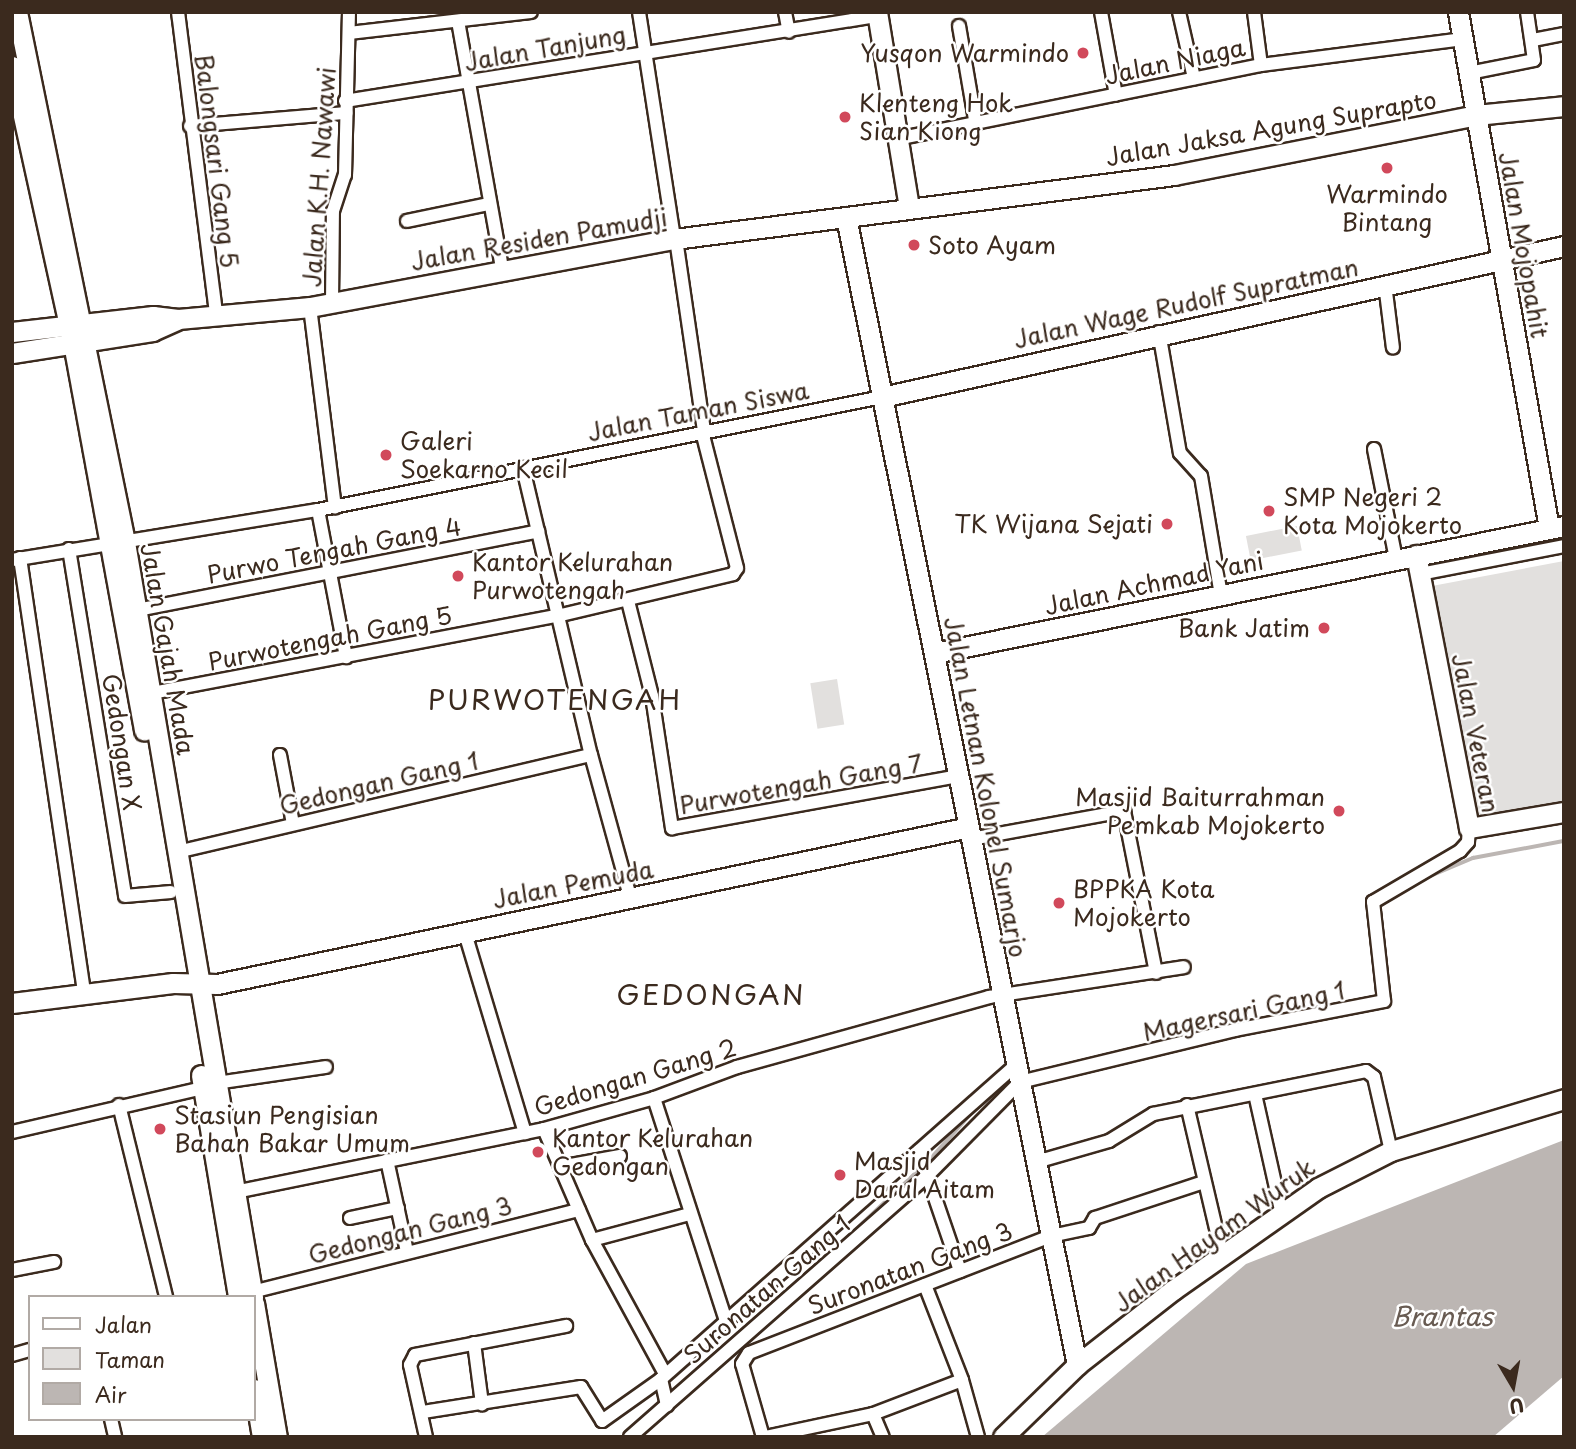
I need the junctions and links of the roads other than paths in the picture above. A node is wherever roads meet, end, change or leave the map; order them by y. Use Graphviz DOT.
graph roads {
  1 [pos="16,12"];
  2 [pos="178,12"];
  3 [pos="349,12"];
  4 [pos="530,12"];
  5 [pos="639,12"];
  6 [pos="785,12"];
  7 [pos="1101,12"];
  8 [pos="1179,12"];
  9 [pos="1254,12"];
  10 [pos="1458,12"];
  11 [pos="1527,12"];
  12 [pos="877,14"];
  13 [pos="458,21"];
  14 [pos="959,26"];
  15 [pos="789,32"];
  16 [pos="349,33"];
  17 [pos="1564,34"];
  18 [pos="1463,39"];
  19 [pos="1533,40"];
  20 [pos="646,52"];
  21 [pos="1261,65"];
  22 [pos="12,66"];
  23 [pos="1469,73"];
  24 [pos="1194,78"];
  25 [pos="469,83"];
  26 [pos="1116,95"];
  27 [pos="1564,106"];
  28 [pos="345,107"];
  29 [pos="1476,115"];
  30 [pos="17,120"];
  31 [pos="976,125"];
  32 [pos="190,127"];
  33 [pos="897,139"];
  34 [pos="489,204"];
  35 [pos="909,208"];
  36 [pos="846,218"];
  37 [pos="407,221"];
  38 [pos="675,239"];
  39 [pos="1564,246"];
  40 [pos="1501,259"];
  41 [pos="502,269"];
  42 [pos="1385,284"];
  43 [pos="332,302"];
  44 [pos="310,307"];
  45 [pos="216,314"];
  46 [pos="12,332"];
  47 [pos="1159,332"];
  48 [pos="78,333"];
  49 [pos="1393,348"];
  50 [pos="12,353"];
  51 [pos="882,397"];
  52 [pos="703,431"];
  53 [pos="1374,449"];
  54 [pos="523,468"];
  55 [pos="335,506"];
  56 [pos="318,510"];
  57 [pos="1556,527"];
  58 [pos="538,531"];
  59 [pos="118,542"];
  60 [pos="1558,547"];
  61 [pos="69,549"];
  62 [pos="16,559"];
  63 [pos="1396,559"];
  64 [pos="1418,565"];
  65 [pos="330,573"];
  66 [pos="1221,595"];
  67 [pos="628,601"];
  68 [pos="137,610"];
  69 [pos="557,616"];
  70 [pos="934,653"];
  71 [pos="346,657"];
  72 [pos="152,693"];
  73 [pos="280,755"];
  74 [pos="591,755"];
  75 [pos="959,776"];
  76 [pos="1564,813"];
  77 [pos="293,824"];
  78 [pos="970,833"];
  79 [pos="1468,835"];
  80 [pos="177,852"];
  81 [pos="171,892"];
  82 [pos="630,897"];
  83 [pos="465,933"];
  84 [pos="1184,968"];
  85 [pos="1156,973"];
  86 [pos="192,984"];
  87 [pos="84,993"];
  88 [pos="1003,996"];
  89 [pos="12,1003"];
  90 [pos="326,1067"];
  91 [pos="1022,1075"];
  92 [pos="214,1085"];
  93 [pos="1255,1094"];
  94 [pos="654,1098"];
  95 [pos="1564,1100"];
  96 [pos="119,1105"];
  97 [pos="1187,1105"];
  98 [pos="544,1129"];
  99 [pos="12,1132"];
  100 [pos="525,1132"];
  101 [pos="1390,1147"];
  102 [pos="921,1154"];
  103 [pos="620,1156"];
  104 [pos="387,1160"];
  105 [pos="1042,1160"];
  106 [pos="560,1167"];
  107 [pos="928,1172"];
  108 [pos="1204,1182"];
  109 [pos="235,1192"];
  110 [pos="398,1208"];
  111 [pos="579,1210"];
  112 [pos="690,1214"];
  113 [pos="1282,1214"];
  114 [pos="350,1218"];
  115 [pos="842,1218"];
  116 [pos="856,1232"];
  117 [pos="1052,1236"];
  118 [pos="592,1240"];
  119 [pos="407,1252"];
  120 [pos="1222,1254"];
  121 [pos="54,1262"];
  122 [pos="12,1270"];
  123 [pos="960,1271"];
  124 [pos="925,1284"];
  125 [pos="166,1295"];
  126 [pos="245,1295"];
  127 [pos="245,1295"];
  128 [pos="252,1295"];
  129 [pos="726,1321"];
  130 [pos="566,1326"];
  131 [pos="474,1343"];
  132 [pos="256,1345"];
  133 [pos="1077,1365"];
  134 [pos="662,1376"];
  135 [pos="962,1380"];
  136 [pos="256,1401"];
  137 [pos="482,1404"];
  138 [pos="667,1405"];
  139 [pos="423,1412"];
  140 [pos="873,1413"];
  141 [pos="262,1437"];
  142 [pos="277,1437"];
  143 [pos="426,1437"];
  144 [pos="630,1437"];
  145 [pos="764,1437"];
  146 [pos="883,1437"];
  147 [pos="978,1437"];
  148 [pos="1003,1437"];
  1 -- 48 [label="main road, Jalan Gajah Mada"];
  2 -- 32 [label="street, Balongsari Gang 5"];
  3 -- 16 [label="street, Jalan K.H. Nawawi"];
  4 -- 13 [label="street"];
  5 -- 20 [label="street"];
  6 -- 15 [label="street"];
  7 -- 26 [label="street"];
  8 -- 24 [label="street"];
  9 -- 21 [label="street"];
  10 -- 18 [label="main road, Jalan Mojopahit"];
  11 -- 19 [label="street"];
  12 -- 15 [label="street, Jalan Tanjung"];
  12 -- 33 [label="main road"];
  13 -- 16 [label="street"];
  13 -- 25 [label="street"];
  14 -- 31 [label="street"];
  15 -- 20 [label="street, Jalan Tanjung"];
  16 -- 28 [label="street, Jalan K.H. Nawawi"];
  17 -- 19 [label="street"];
  18 -- 21 [label="street, Jalan Niaga"];
  18 -- 23 [label="main road, Jalan Mojopahit"];
  19 -- 23 [label="street"];
  20 -- 25 [label="street, Jalan Tanjung"];
  20 -- 38 [label="street"];
  21 -- 24 [label="street, Jalan Niaga"];
  22 -- 30 [label="main road, Jalan Gajah Mada"];
  23 -- 29 [label="main road, Jalan Mojopahit"];
  24 -- 26 [label="street, Jalan Niaga"];
  25 -- 28 [label="street, Jalan Tanjung"];
  25 -- 34 [label="street"];
  26 -- 31 [label="street, Jalan Niaga"];
  27 -- 29 [label="main road, Jalan Jaksa Agung Suprapto"];
  28 -- 32 [label="street, Jalan Tanjung"];
  28 -- 43 [label="street, Jalan K.H. Nawawi"];
  29 -- 35 [label="main road, Jalan Jaksa Agung Suprapto"];
  29 -- 40 [label="main road, Jalan Mojopahit"];
  30 -- 48 [label="main road, Jalan Gajah Mada"];
  31 -- 33 [label="street, Jalan Niaga"];
  32 -- 45 [label="street, Balongsari Gang 5"];
  33 -- 35 [label="main road"];
  34 -- 37 [label="street"];
  34 -- 41 [label="street"];
  35 -- 36 [label="main road, Jalan Residen Pamudji"];
  36 -- 38 [label="main road, Jalan Residen Pamudji"];
  36 -- 51 [label="main road, Jalan Letnan Kolonel Sumarjo"];
  38 -- 41 [label="main road, Jalan Residen Pamudji"];
  38 -- 52 [label="street"];
  39 -- 40 [label="main road, Jalan Wage Rudolf Supratman"];
  40 -- 42 [label="main road, Jalan Wage Rudolf Supratman"];
  40 -- 57 [label="main road, Jalan Mojopahit"];
  41 -- 43 [label="main road, Jalan Residen Pamudji"];
  42 -- 47 [label="main road, Jalan Wage Rudolf Supratman"];
  42 -- 49 [label="street"];
  43 -- 44 [label="main road, Jalan Residen Pamudji"];
  44 -- 45 [label="main road, Jalan Residen Pamudji"];
  44 -- 55 [label="street"];
  45 -- 48 [label="main road, Jalan Residen Pamudji"];
  46 -- 48 [label="main road"];
  47 -- 51 [label="main road, Jalan Wage Rudolf Supratman"];
  47 -- 66 [label="street"];
  48 -- 50 [label="main road"];
  48 -- 59 [label="main road, Jalan Gajah Mada"];
  51 -- 52 [label="street, Jalan Taman Siswa"];
  51 -- 70 [label="main road, Jalan Letnan Kolonel Sumarjo"];
  52 -- 54 [label="street, Jalan Taman Siswa"];
  52 -- 67 [label="street, Purwotengah Gang 5"];
  53 -- 63 [label="street"];
  54 -- 55 [label="street, Jalan Taman Siswa"];
  54 -- 58 [label="street"];
  55 -- 56 [label="street, Jalan Taman Siswa"];
  56 -- 59 [label="street, Jalan Taman Siswa"];
  56 -- 65 [label="street"];
  57 -- 60 [label="street"];
  57 -- 64 [label="main road, Jalan Achmad Yani"];
  58 -- 65 [label="street, Purwo Tengah Gang 4"];
  58 -- 69 [label="street"];
  59 -- 61 [label="street, Jalan Taman Siswa"];
  59 -- 68 [label="main road, Jalan Gajah Mada"];
  59 -- 81 [label="main road, Jalan Gajah Mada"];
  60 -- 64 [label="street, Jalan Achmad Yani"];
  61 -- 62 [label="street, Jalan Taman Siswa"];
  61 -- 81 [label="street, Gedongan X"];
  62 -- 87 [label="street"];
  63 -- 64 [label="main road, Jalan Achmad Yani"];
  63 -- 66 [label="main road, Jalan Achmad Yani"];
  64 -- 79 [label="main road, Jalan Veteran"];
  65 -- 68 [label="street, Purwo Tengah Gang 4"];
  65 -- 71 [label="street"];
  66 -- 70 [label="main road, Jalan Achmad Yani"];
  67 -- 69 [label="street, Purwotengah Gang 5"];
  67 -- 75 [label="street, Purwotengah Gang 7"];
  68 -- 72 [label="main road, Jalan Gajah Mada"];
  69 -- 71 [label="street, Purwotengah Gang 5"];
  69 -- 74 [label="street"];
  70 -- 75 [label="main road, Jalan Letnan Kolonel Sumarjo"];
  71 -- 72 [label="street, Purwotengah Gang 5"];
  72 -- 80 [label="main road, Jalan Gajah Mada"];
  73 -- 77 [label="street"];
  74 -- 77 [label="street, Gedongan Gang 1"];
  74 -- 82 [label="street"];
  75 -- 78 [label="main road, Jalan Letnan Kolonel Sumarjo"];
  76 -- 79 [label="main road, Jalan Veteran"];
  77 -- 80 [label="street, Gedongan Gang 1"];
  78 -- 82 [label="main road, Jalan Pemuda"];
  78 -- 85 [label="street"];
  78 -- 88 [label="main road, Jalan Letnan Kolonel Sumarjo"];
  79 -- 91 [label="street, Magersari Gang 1"];
  80 -- 86 [label="main road, Jalan Gajah Mada"];
  81 -- 86 [label="main road, Jalan Gajah Mada"];
  82 -- 83 [label="main road, Jalan Pemuda"];
  83 -- 86 [label="main road, Jalan Pemuda"];
  83 -- 100 [label="street"];
  84 -- 85 [label="street, Gedongan Gang 2"];
  85 -- 88 [label="street, Gedongan Gang 2"];
  86 -- 87 [label="main road, Jalan Pemuda"];
  86 -- 92 [label="main road, Jalan Gajah Mada"];
  87 -- 89 [label="main road, Jalan Pemuda"];
  88 -- 91 [label="main road, Jalan Letnan Kolonel Sumarjo"];
  88 -- 94 [label="street, Gedongan Gang 2"];
  90 -- 92 [label="street"];
  91 -- 102 [label="street"];
  91 -- 105 [label="main road, Jalan Letnan Kolonel Sumarjo"];
  91 -- 107 [label="street, Suronatan Gang 1"];
  92 -- 96 [label="street"];
  92 -- 109 [label="main road, Jalan Gajah Mada"];
  92 -- 126 [label="main road, Jalan Gajah Mada"];
  93 -- 97 [label="street"];
  93 -- 101 [label="street"];
  93 -- 113 [label="street"];
  94 -- 98 [label="street, Gedongan Gang 2"];
  94 -- 112 [label="street"];
  95 -- 101 [label="main road, Jalan Hayam Wuruk"];
  96 -- 99 [label="street"];
  96 -- 125 [label="street"];
  97 -- 105 [label="street"];
  97 -- 108 [label="street"];
  98 -- 100 [label="street, Gedongan Gang 2"];
  98 -- 106 [label="street"];
  100 -- 104 [label="street, Gedongan Gang 2"];
  101 -- 113 [label="main road, Jalan Hayam Wuruk"];
  102 -- 107 [label="street"];
  102 -- 115 [label="street"];
  103 -- 106 [label="street"];
  104 -- 109 [label="street, Gedongan Gang 2"];
  104 -- 110 [label="street"];
  105 -- 117 [label="main road, Jalan Letnan Kolonel Sumarjo"];
  106 -- 111 [label="street"];
  107 -- 116 [label="street, Suronatan Gang 1"];
  107 -- 123 [label="street"];
  108 -- 117 [label="street, Suronatan Gang 3"];
  108 -- 120 [label="street"];
  109 -- 127 [label="main road, Jalan Gajah Mada"];
  110 -- 114 [label="street"];
  110 -- 119 [label="street"];
  111 -- 118 [label="street"];
  111 -- 119 [label="street, Gedongan Gang 3"];
  112 -- 118 [label="street"];
  112 -- 129 [label="street"];
  113 -- 120 [label="main road, Jalan Hayam Wuruk"];
  115 -- 116 [label="street"];
  115 -- 129 [label="street"];
  116 -- 138 [label="street, Suronatan Gang 1"];
  117 -- 123 [label="street, Suronatan Gang 3"];
  117 -- 133 [label="main road, Jalan Letnan Kolonel Sumarjo"];
  118 -- 134 [label="street"];
  119 -- 128 [label="street, Gedongan Gang 3"];
  120 -- 133 [label="main road, Jalan Hayam Wuruk"];
  121 -- 122 [label="street"];
  123 -- 124 [label="street, Suronatan Gang 3"];
  124 -- 135 [label="street"];
  124 -- 145 [label="street, Suronatan Gang 3"];
  129 -- 134 [label="street"];
  130 -- 131 [label="street"];
  131 -- 137 [label="street"];
  131 -- 139 [label="street"];
  132 -- 142 [label="main road, Jalan Gajah Mada"];
  133 -- 148 [label="main road, Jalan Hayam Wuruk"];
  134 -- 137 [label="street"];
  134 -- 138 [label="street"];
  135 -- 140 [label="street"];
  135 -- 147 [label="street"];
  136 -- 141 [label="main road"];
  137 -- 139 [label="street"];
  138 -- 144 [label="street, Suronatan Gang 1"];
  139 -- 143 [label="street"];
  140 -- 145 [label="street"];
  140 -- 146 [label="street"];
}
